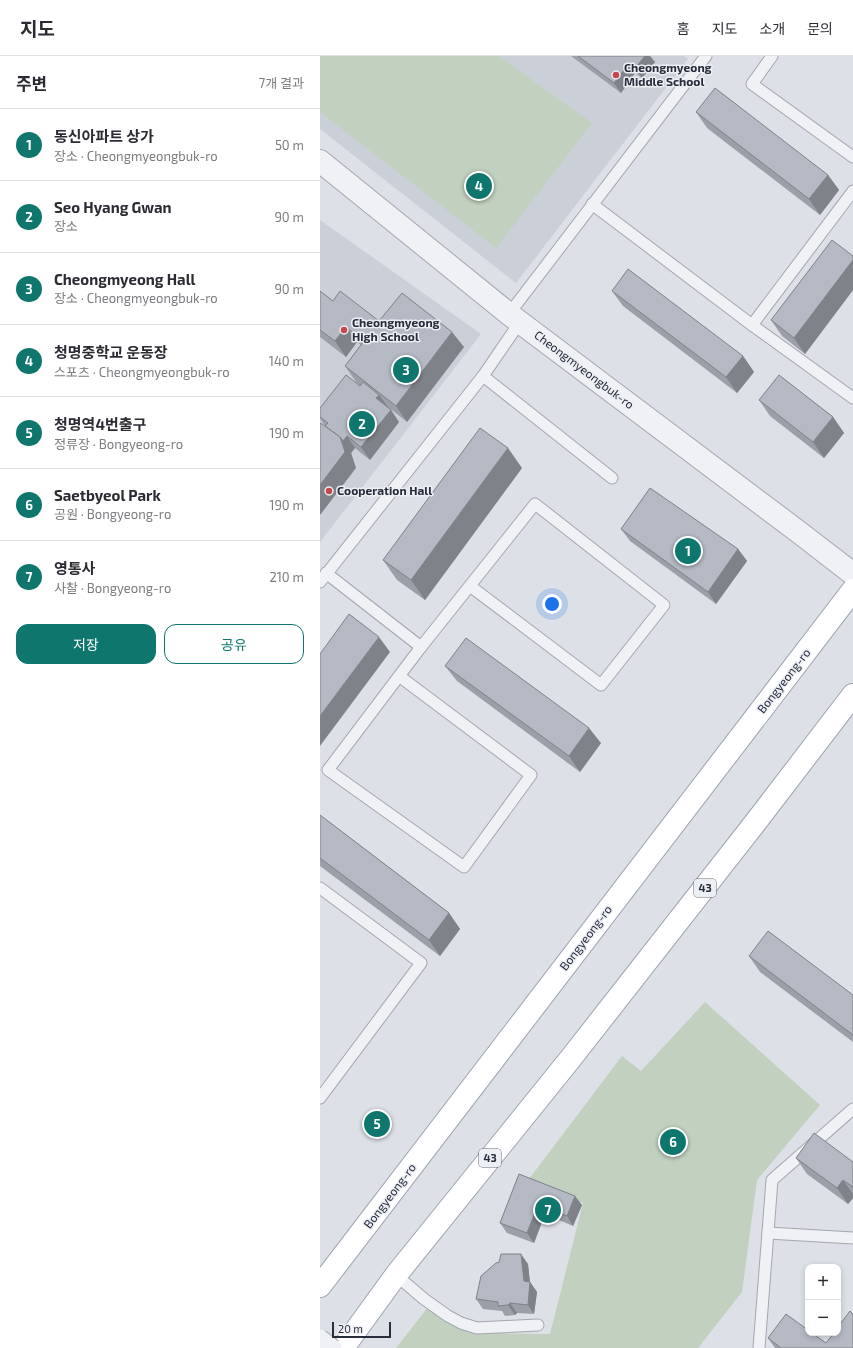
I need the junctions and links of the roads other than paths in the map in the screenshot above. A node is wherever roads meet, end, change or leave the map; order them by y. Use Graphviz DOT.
graph roads {
  1 [pos="706,56"];
  2 [pos="772,56"];
  3 [pos="853,158"];
  4 [pos="320,161"];
  5 [pos="853,191"];
  6 [pos="592,204"];
  7 [pos="515,318"];
  8 [pos="752,325"];
  9 [pos="483,376"];
  10 [pos="853,398"];
  11 [pos="612,478"];
  12 [pos="853,574"];
  13 [pos="323,578"];
  14 [pos="470,586"];
  15 [pos="853,590"];
  16 [pos="421,648"];
  17 [pos="399,676"];
  18 [pos="853,695"];
  19 [pos="320,888"];
  20 [pos="320,1098"];
  21 [pos="853,1109"];
  22 [pos="768,1234"];
  23 [pos="853,1238"];
  24 [pos="396,1275"];
  25 [pos="320,1286"];
  26 [pos="538,1325"];
  27 [pos="320,1338"];
  28 [pos="333,1348"];
  29 [pos="343,1348"];
  30 [pos="759,1348"];
  1 -- 6 [label="lane"];
  2 -- 3 [label="lane"];
  4 -- 7 [label="street, Cheongmyeongbuk-ro"];
  5 -- 8 [label="lane"];
  6 -- 7 [label="lane"];
  6 -- 8 [label="lane"];
  7 -- 9 [label="lane"];
  7 -- 12 [label="street, Cheongmyeongbuk-ro"];
  8 -- 10 [label="lane"];
  9 -- 11 [label="lane"];
  9 -- 13 [label="lane"];
  13 -- 16 [label="lane"];
  14 -- 14 [label="lane"];
  14 -- 16 [label="lane"];
  15 -- 25 [label="main road, Bongyeong-ro"];
  16 -- 17 [label="lane"];
  17 -- 17 [label="lane"];
  18 -- 24 [label="main road, 43"];
  19 -- 20 [label="lane"];
  21 -- 22 [label="lane"];
  22 -- 23 [label="lane"];
  22 -- 30 [label="lane"];
  24 -- 26 [label="lane"];
  24 -- 29 [label="main road, 43"];
  27 -- 28 [label="street, bridge"];
}
